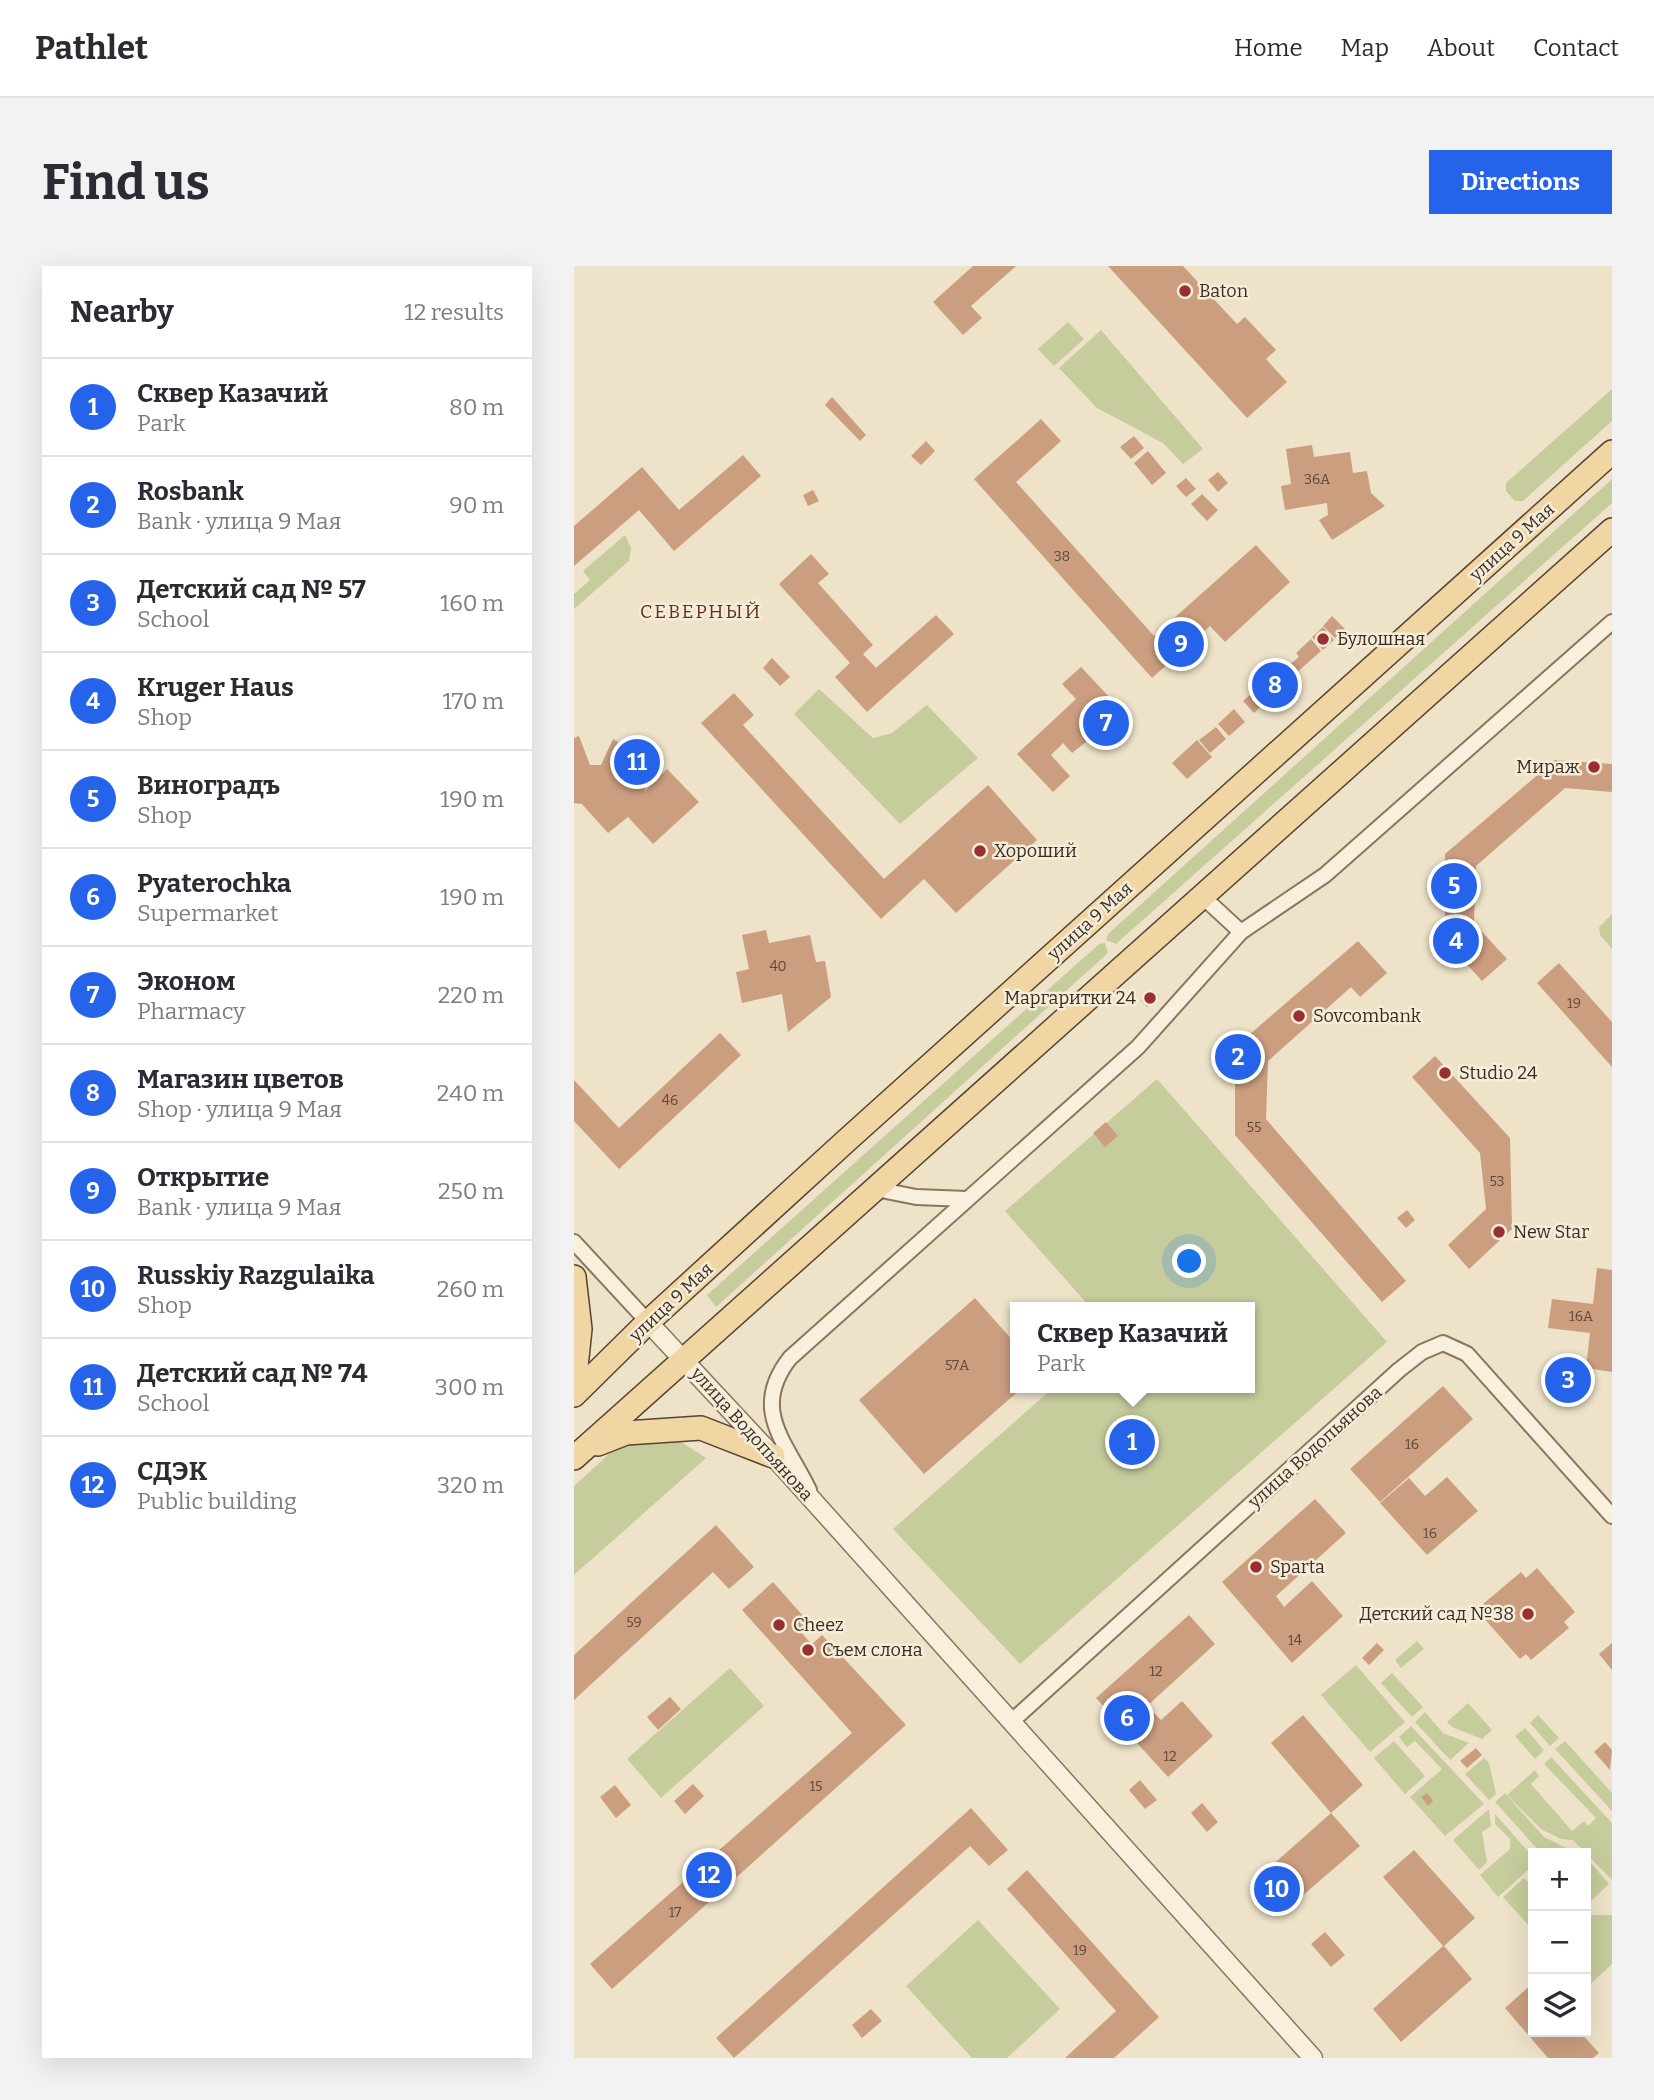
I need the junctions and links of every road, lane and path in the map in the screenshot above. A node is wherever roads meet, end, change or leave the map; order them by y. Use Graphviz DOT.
graph roads {
  1 [pos="1612,452"];
  2 [pos="1612,530"];
  3 [pos="1612,622"];
  4 [pos="1202,896"];
  5 [pos="1241,932"];
  6 [pos="876,1189"];
  7 [pos="967,1199"];
  8 [pos="574,1242"];
  9 [pos="574,1277"];
  10 [pos="648,1322"];
  11 [pos="685,1361"];
  12 [pos="574,1386"];
  13 [pos="574,1395"];
  14 [pos="578,1454"];
  15 [pos="773,1456"];
  16 [pos="816,1504"];
  17 [pos="1612,1516"];
  18 [pos="1011,1721"];
  19 [pos="1313,2058"];
  1 -- 10 [label="main road, улица 9 Мая"];
  2 -- 4 [label="main road"];
  3 -- 5 [label="street"];
  4 -- 5 [label="street"];
  4 -- 6 [label="main road"];
  5 -- 7 [label="street"];
  6 -- 7 [label="street"];
  6 -- 11 [label="main road"];
  7 -- 16 [label="street"];
  8 -- 10 [label="street, улица Водопьянова"];
  9 -- 12 [label="main road"];
  10 -- 11 [label="street, улица Водопьянова"];
  10 -- 13 [label="main road, улица 9 Мая"];
  11 -- 14 [label="main road"];
  11 -- 15 [label="street, улица Водопьянова"];
  14 -- 15 [label="main road"];
  15 -- 16 [label="street, улица Водопьянова"];
  16 -- 18 [label="street, улица Водопьянова"];
  17 -- 18 [label="street, улица Водопьянова"];
  18 -- 19 [label="street, улица Водопьянова"];
}
